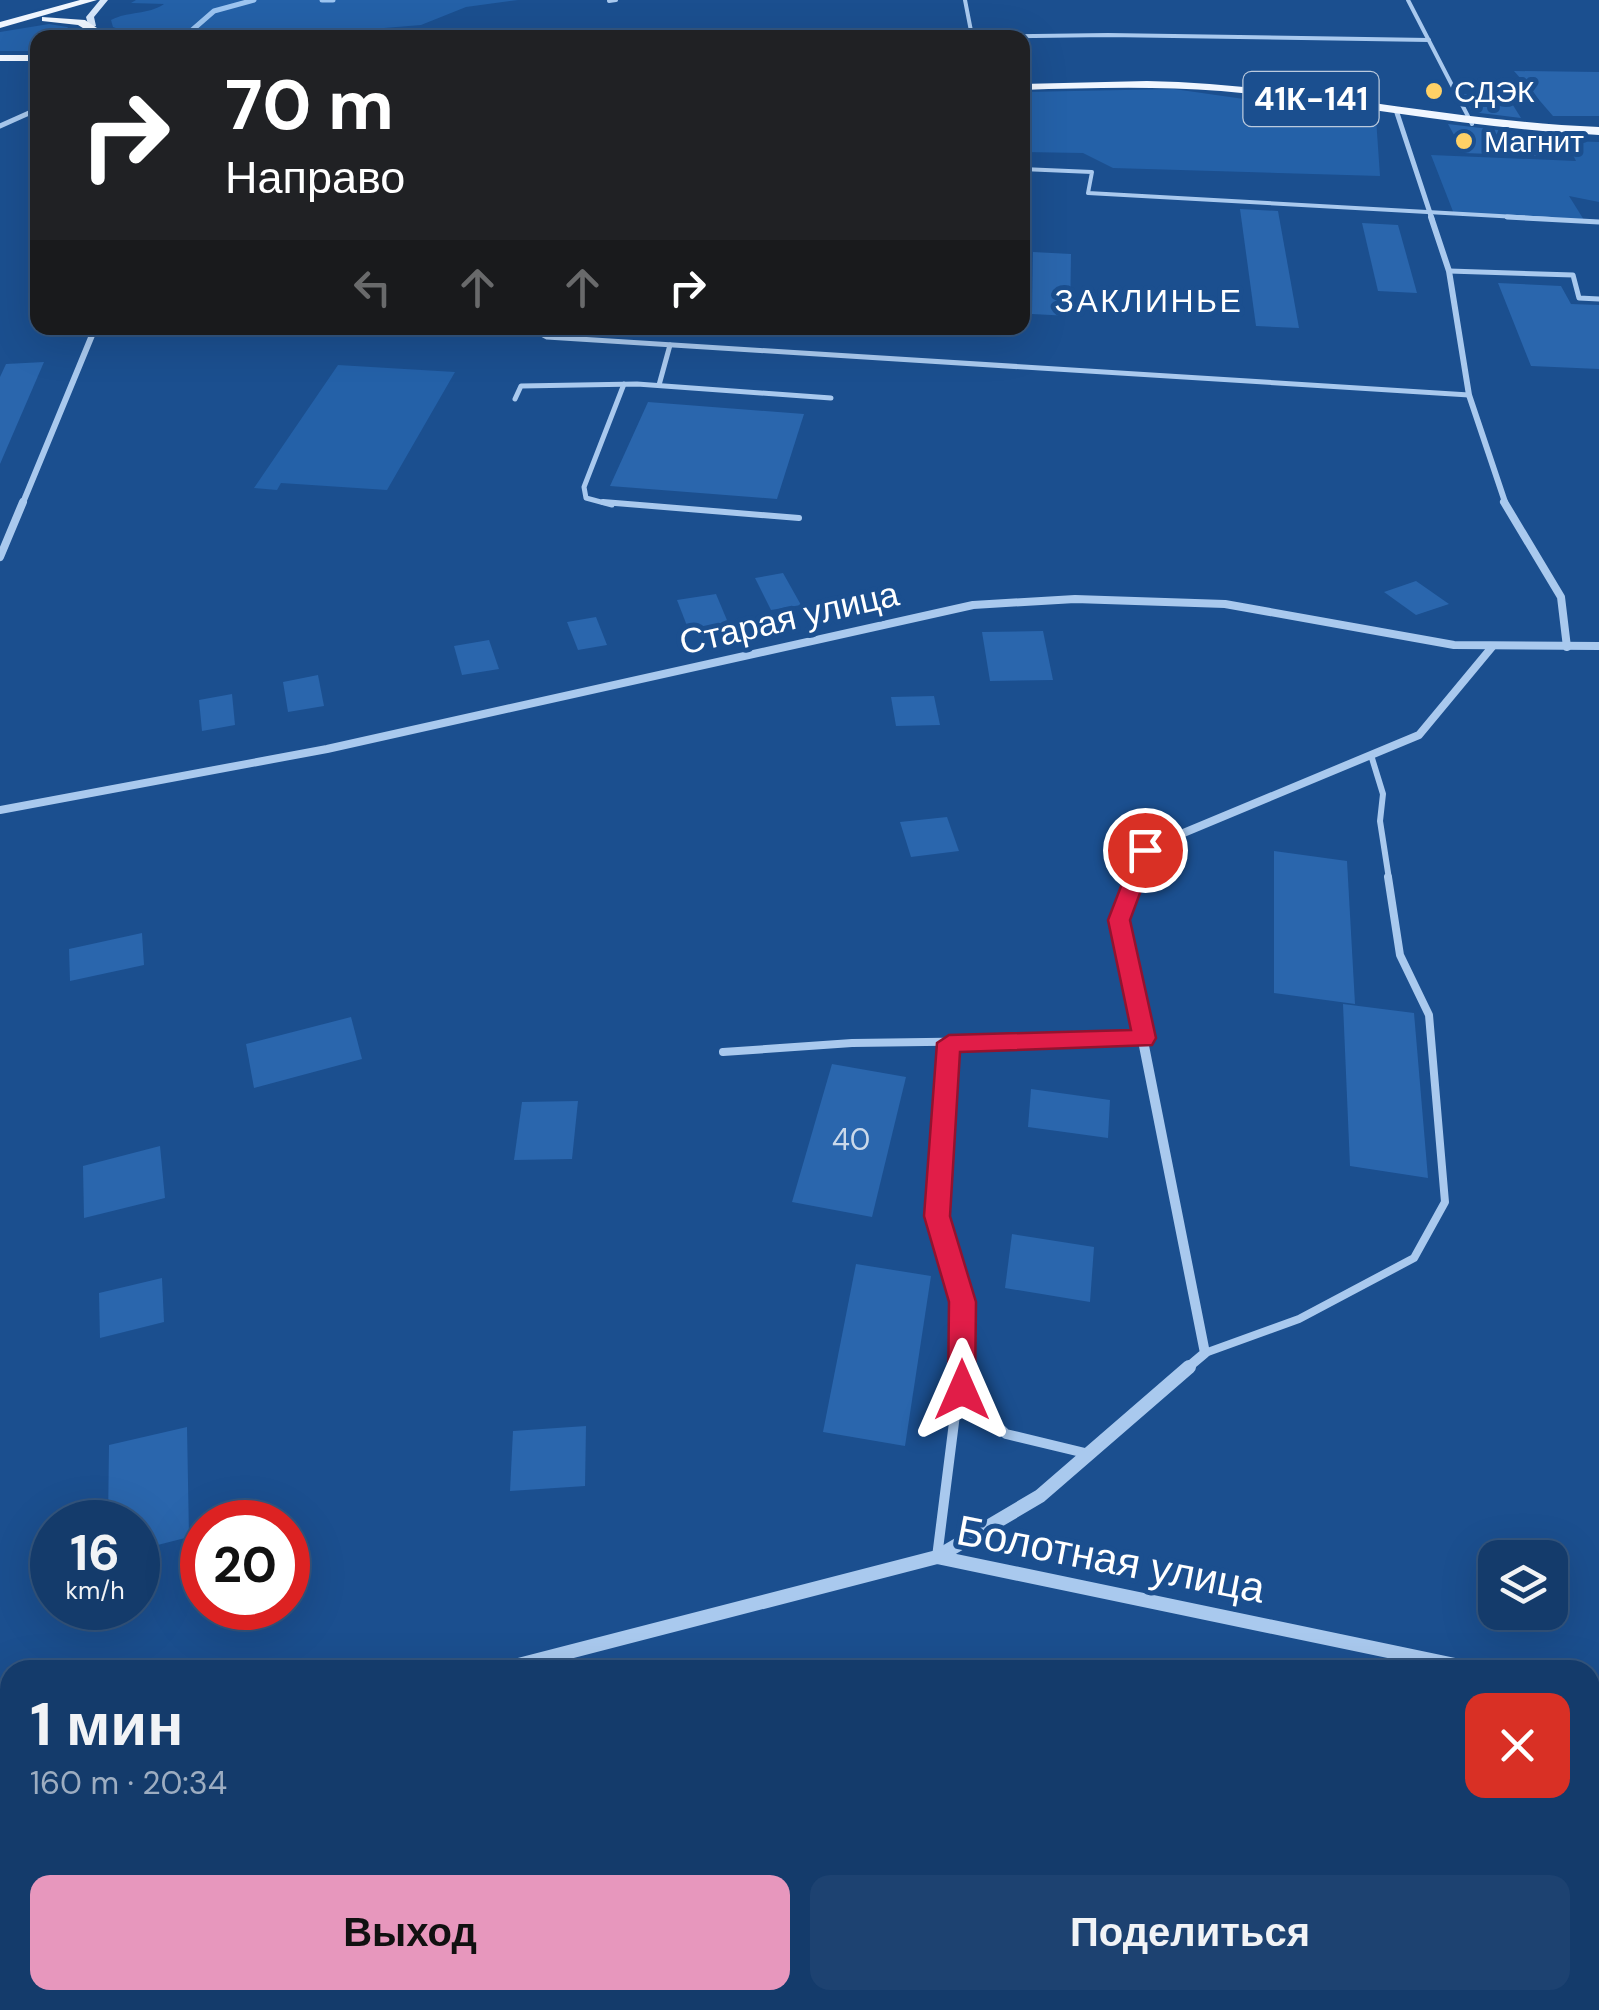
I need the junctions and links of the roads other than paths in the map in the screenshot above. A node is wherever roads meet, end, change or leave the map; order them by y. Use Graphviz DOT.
graph roads {
  1 [pos="92,0"];
  2 [pos="104,0"];
  3 [pos="616,0"];
  4 [pos="965,0"];
  5 [pos="1408,0"];
  6 [pos="609,1"];
  7 [pos="21,21"];
  8 [pos="0,25"];
  9 [pos="89,30"];
  10 [pos="96,30"];
  11 [pos="971,30"];
  12 [pos="1030,37"];
  13 [pos="1428,40"];
  14 [pos="30,57"];
  15 [pos="0,58"];
  16 [pos="1030,87"];
  17 [pos="30,113"];
  18 [pos="1398,113"];
  19 [pos="1472,124"];
  20 [pos="0,126"];
  21 [pos="1599,131"];
  22 [pos="1030,169"];
  23 [pos="1430,212"];
  24 [pos="1599,222"];
  25 [pos="1449,270"];
  26 [pos="1599,299"];
  27 [pos="92,335"];
  28 [pos="542,335"];
  29 [pos="670,345"];
  30 [pos="624,384"];
  31 [pos="659,385"];
  32 [pos="1470,395"];
  33 [pos="831,398"];
  34 [pos="516,399"];
  35 [pos="799,518"];
  36 [pos="0,557"];
  37 [pos="1599,646"];
  38 [pos="1492,647"];
  39 [pos="1567,647"];
  40 [pos="1371,755"];
  41 [pos="0,810"];
  42 [pos="1144,1038"];
  43 [pos="949,1043"];
  44 [pos="722,1052"];
  45 [pos="1205,1353"];
  46 [pos="962,1390"];
  47 [pos="1085,1452"];
  48 [pos="937,1557"];
  49 [pos="538,1660"];
  50 [pos="1431,1660"];
  1 -- 7 [label="main road"];
  2 -- 10 [label="main road"];
  3 -- 6 [label="lane"];
  4 -- 11 [label="lane"];
  5 -- 13 [label="lane"];
  7 -- 8 [label="main road"];
  7 -- 9 [label="main road"];
  12 -- 13 [label="lane"];
  13 -- 19 [label="lane"];
  14 -- 15 [label="main road"];
  16 -- 18 [label="main road, 41К-141"];
  17 -- 20 [label="street"];
  18 -- 19 [label="main road, 41К-141"];
  18 -- 23 [label="street"];
  19 -- 21 [label="main road, 41К-141"];
  22 -- 23 [label="lane"];
  23 -- 24 [label="lane"];
  23 -- 25 [label="street"];
  25 -- 26 [label="lane"];
  25 -- 32 [label="street"];
  27 -- 36 [label="street"];
  28 -- 29 [label="lane"];
  29 -- 31 [label="lane"];
  29 -- 32 [label="lane"];
  30 -- 31 [label="lane"];
  30 -- 34 [label="lane"];
  30 -- 35 [label="lane"];
  31 -- 33 [label="lane"];
  32 -- 39 [label="street"];
  37 -- 39 [label="street, Старая улица"];
  38 -- 39 [label="street, Старая улица"];
  38 -- 40 [label="street"];
  38 -- 41 [label="street, Старая улица"];
  40 -- 42 [label="street"];
  40 -- 45 [label="lane"];
  42 -- 43 [label="lane"];
  42 -- 45 [label="street"];
  43 -- 44 [label="lane"];
  43 -- 46 [label="lane"];
  45 -- 47 [label="street"];
  46 -- 47 [label="lane"];
  46 -- 48 [label="lane"];
  47 -- 48 [label="street"];
  48 -- 49 [label="street, Болотная улица"];
  48 -- 50 [label="street, Болотная улица"];
}
